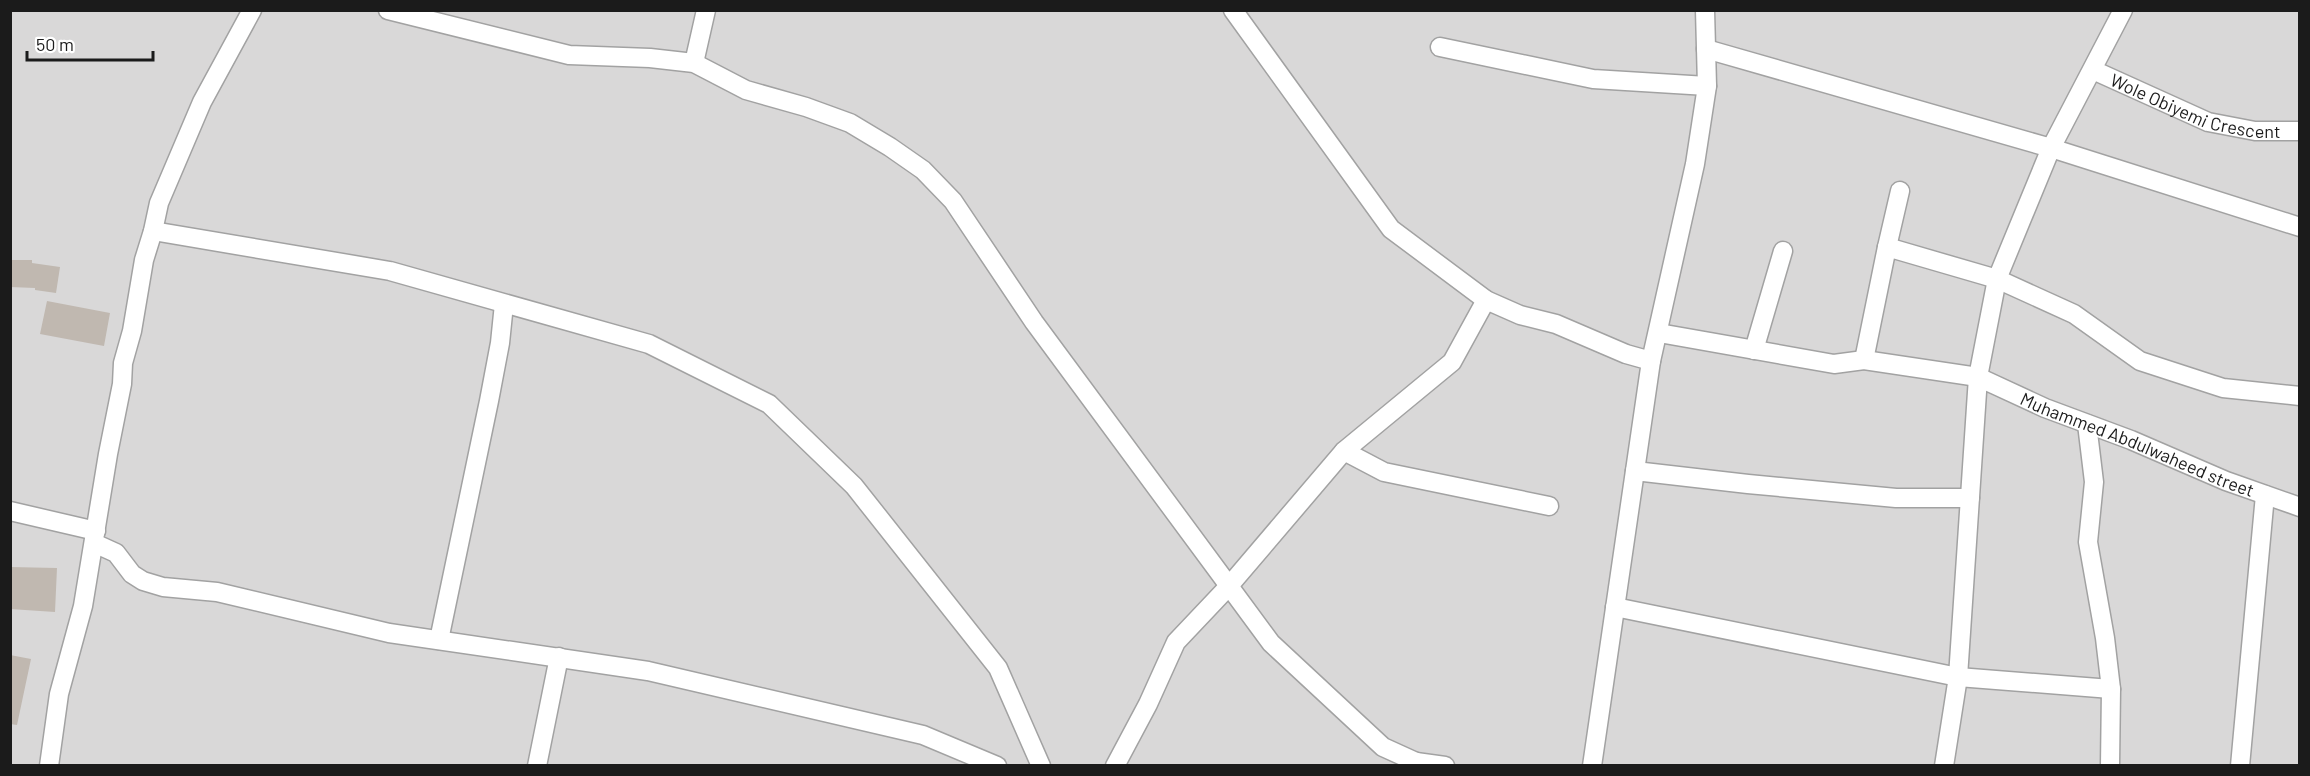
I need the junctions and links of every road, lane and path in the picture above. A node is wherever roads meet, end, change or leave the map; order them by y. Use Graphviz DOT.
graph roads {
  1 [pos="252,10"];
  2 [pos="388,10"];
  3 [pos="706,10"];
  4 [pos="1233,10"];
  5 [pos="1705,10"];
  6 [pos="2123,10"];
  7 [pos="1440,47"];
  8 [pos="1706,49"];
  9 [pos="694,63"];
  10 [pos="2093,70"];
  11 [pos="1707,86"];
  12 [pos="2300,131"];
  13 [pos="2050,148"];
  14 [pos="1900,191"];
  15 [pos="2300,227"];
  16 [pos="153,231"];
  17 [pos="1887,247"];
  18 [pos="1783,251"];
  19 [pos="1997,279"];
  20 [pos="1486,300"];
  21 [pos="504,304"];
  22 [pos="1659,333"];
  23 [pos="1754,350"];
  24 [pos="1864,360"];
  25 [pos="1651,361"];
  26 [pos="1978,377"];
  27 [pos="2300,396"];
  28 [pos="2087,424"];
  29 [pos="1344,451"];
  30 [pos="1635,471"];
  31 [pos="2265,495"];
  32 [pos="1970,498"];
  33 [pos="1549,506"];
  34 [pos="2300,507"];
  35 [pos="10,511"];
  36 [pos="95,537"];
  37 [pos="1229,586"];
  38 [pos="1616,607"];
  39 [pos="439,640"];
  40 [pos="559,657"];
  41 [pos="1958,677"];
  42 [pos="2111,688"];
  43 [pos="1414,764"];
  44 [pos="49,765"];
  45 [pos="537,765"];
  46 [pos="997,765"];
  47 [pos="1041,765"];
  48 [pos="1115,765"];
  49 [pos="1445,765"];
  50 [pos="1592,765"];
  51 [pos="1944,765"];
  52 [pos="2110,765"];
  53 [pos="2240,765"];
  1 -- 16 [label="street"];
  2 -- 9 [label="street"];
  3 -- 9 [label="street"];
  4 -- 20 [label="street"];
  5 -- 8 [label="street"];
  6 -- 10 [label="street"];
  7 -- 11 [label="street"];
  8 -- 11 [label="street"];
  8 -- 13 [label="street"];
  9 -- 37 [label="street"];
  10 -- 12 [label="street, Wole Obiyemi Crescent"];
  10 -- 13 [label="street"];
  11 -- 22 [label="street"];
  13 -- 15 [label="street"];
  13 -- 19 [label="street"];
  14 -- 17 [label="street"];
  16 -- 21 [label="street"];
  16 -- 36 [label="street"];
  17 -- 19 [label="street"];
  17 -- 24 [label="street"];
  18 -- 23 [label="street"];
  19 -- 26 [label="street"];
  19 -- 27 [label="street"];
  20 -- 25 [label="street"];
  20 -- 29 [label="street"];
  21 -- 39 [label="street"];
  21 -- 47 [label="street"];
  22 -- 23 [label="street, Muhammed Abdulwaheed street"];
  22 -- 25 [label="street"];
  23 -- 24 [label="street, Muhammed Abdulwaheed street"];
  24 -- 26 [label="street, Muhammed Abdulwaheed street"];
  25 -- 30 [label="street"];
  26 -- 28 [label="street, Muhammed Abdulwaheed street"];
  26 -- 32 [label="street"];
  28 -- 31 [label="street, Muhammed Abdulwaheed street"];
  28 -- 42 [label="street"];
  29 -- 33 [label="street"];
  29 -- 37 [label="street"];
  30 -- 32 [label="street"];
  30 -- 38 [label="street"];
  31 -- 34 [label="street, Muhammed Abdulwaheed street"];
  31 -- 53 [label="street"];
  32 -- 41 [label="street"];
  35 -- 36 [label="street"];
  36 -- 39 [label="street"];
  36 -- 44 [label="street"];
  37 -- 43 [label="street"];
  37 -- 48 [label="street"];
  38 -- 41 [label="street"];
  38 -- 50 [label="street"];
  39 -- 40 [label="street"];
  40 -- 45 [label="street"];
  40 -- 46 [label="street"];
  41 -- 42 [label="street"];
  41 -- 51 [label="street"];
  42 -- 52 [label="street"];
  43 -- 49 [label="street"];
}
